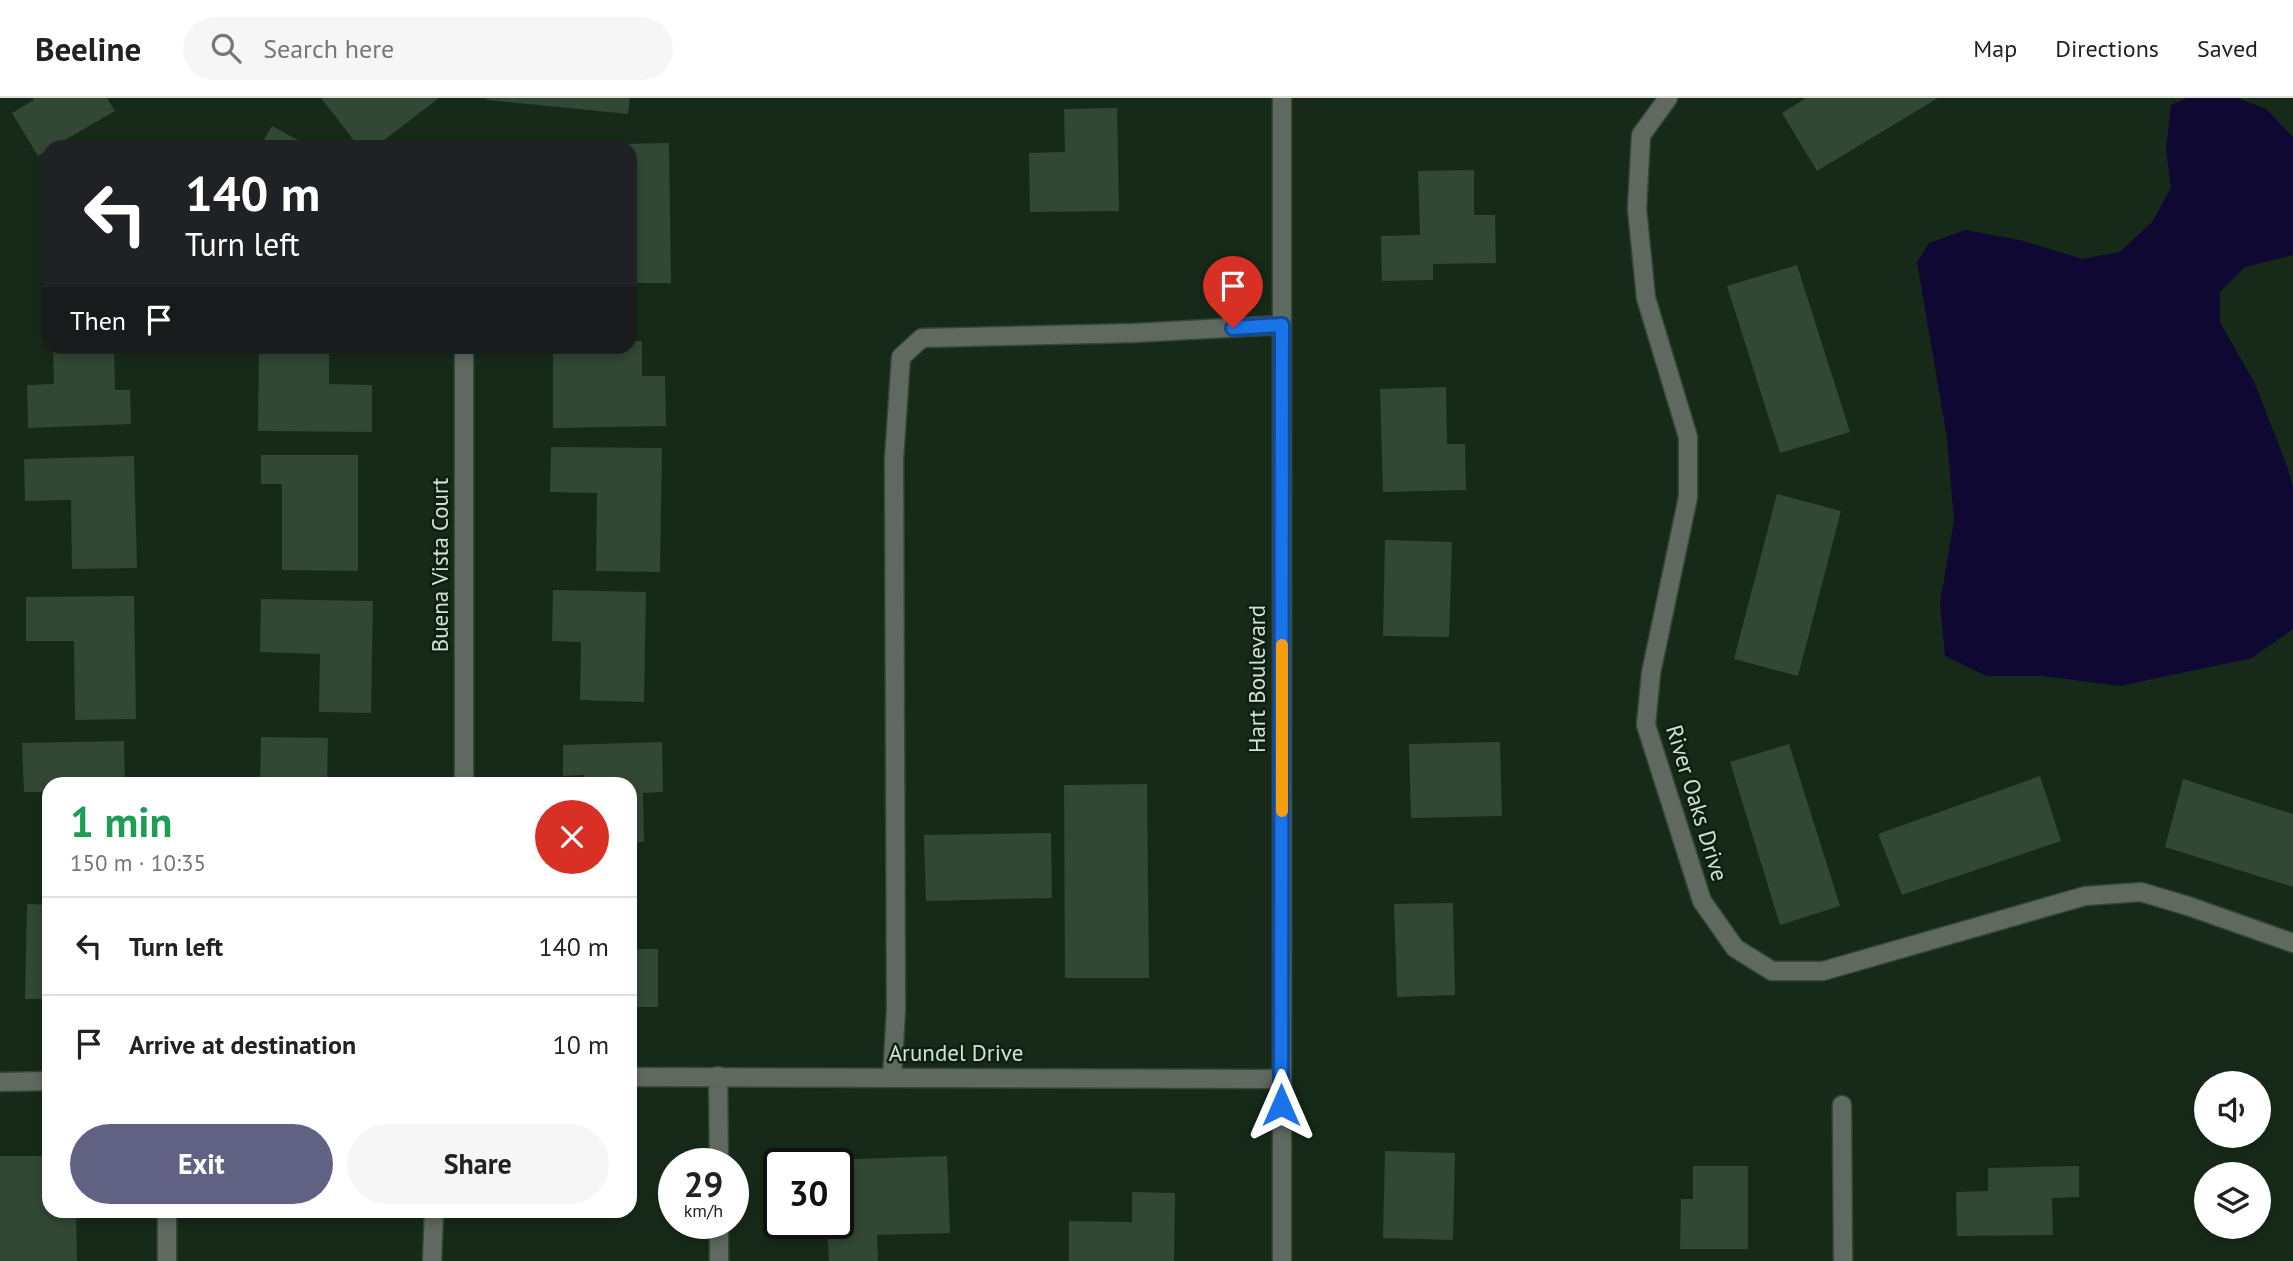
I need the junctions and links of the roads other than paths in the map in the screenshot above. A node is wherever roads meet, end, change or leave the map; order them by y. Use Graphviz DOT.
graph roads {
  1 [pos="1282,98"];
  2 [pos="1668,98"];
  3 [pos="1282,325"];
  4 [pos="464,354"];
  5 [pos="464,777"];
  6 [pos="2293,943"];
  7 [pos="718,1076"];
  8 [pos="637,1077"];
  9 [pos="892,1078"];
  10 [pos="1281,1079"];
  11 [pos="42,1081"];
  12 [pos="0,1082"];
  13 [pos="1842,1105"];
  14 [pos="719,1148"];
  15 [pos="167,1218"];
  16 [pos="434,1218"];
  17 [pos="719,1239"];
  18 [pos="167,1261"];
  19 [pos="432,1261"];
  20 [pos="719,1261"];
  21 [pos="1282,1261"];
  22 [pos="1843,1261"];
  1 -- 3 [label="street, Hart Boulevard"];
  2 -- 6 [label="street, River Oaks Drive"];
  3 -- 9 [label="street"];
  3 -- 10 [label="street, Hart Boulevard"];
  4 -- 5 [label="street, Buena Vista Court"];
  7 -- 8 [label="street, Arundel Drive"];
  7 -- 9 [label="street, Arundel Drive"];
  7 -- 14 [label="street"];
  9 -- 10 [label="street, Arundel Drive"];
  10 -- 21 [label="street, Hart Boulevard"];
  11 -- 12 [label="street"];
  13 -- 22 [label="street"];
  15 -- 18 [label="street"];
  16 -- 19 [label="street"];
  17 -- 20 [label="street"];
}
